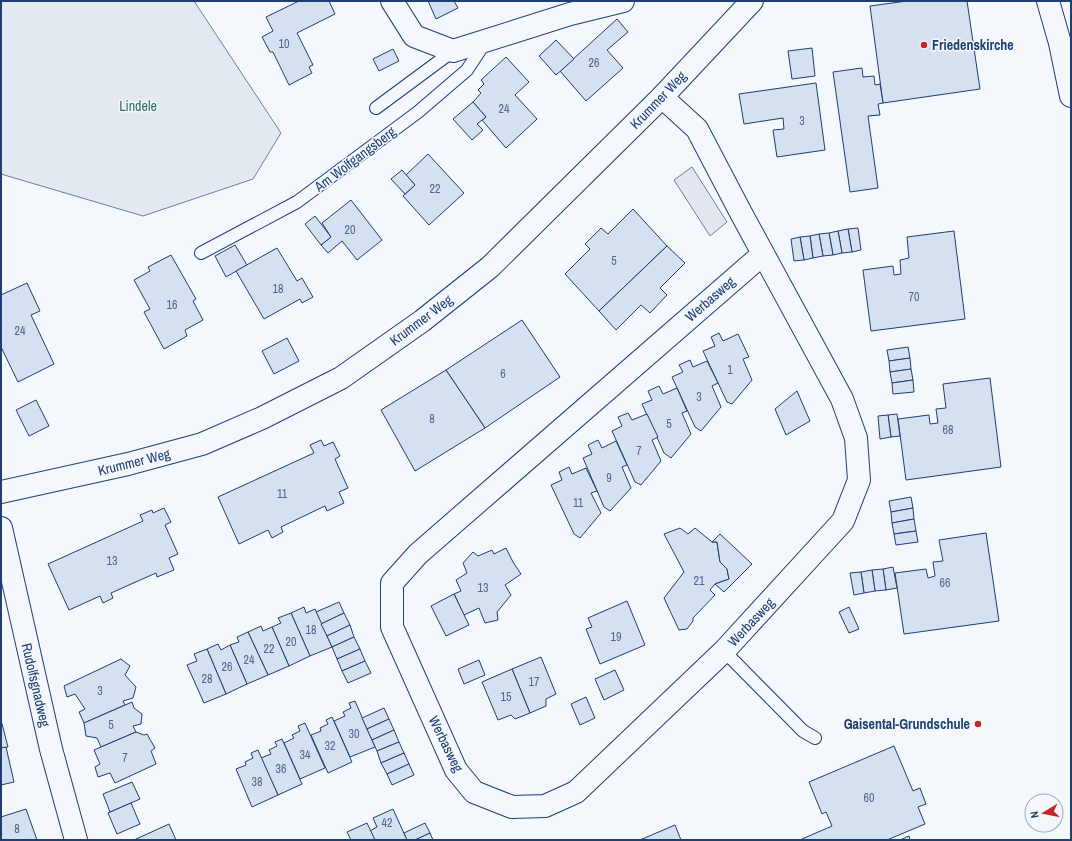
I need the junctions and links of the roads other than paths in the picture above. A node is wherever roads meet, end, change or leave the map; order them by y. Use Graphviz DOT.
graph roads {
  1 [pos="392,1"];
  2 [pos="623,1"];
  3 [pos="752,1"];
  4 [pos="1048,1"];
  5 [pos="487,40"];
  6 [pos="453,51"];
  7 [pos="1071,96"];
  8 [pos="662,97"];
  9 [pos="376,108"];
  10 [pos="201,253"];
  11 [pos="763,254"];
  12 [pos="1,492"];
  13 [pos="1,528"];
  14 [pos="724,651"];
  15 [pos="815,738"];
  16 [pos="76,840"];
  1 -- 6 [label="street"];
  2 -- 5 [label="street"];
  3 -- 8 [label="street, Krummer Weg"];
  4 -- 7 [label="street"];
  5 -- 6 [label="street"];
  5 -- 10 [label="lane, Am Wolfgangsberg"];
  6 -- 9 [label="lane"];
  8 -- 11 [label="street, Werbasweg"];
  8 -- 12 [label="street, Krummer Weg"];
  11 -- 14 [label="street, Werbasweg"];
  11 -- 14 [label="street, Werbasweg"];
  13 -- 16 [label="street, Rudolfsgnadweg"];
  14 -- 15 [label="lane"];
}
